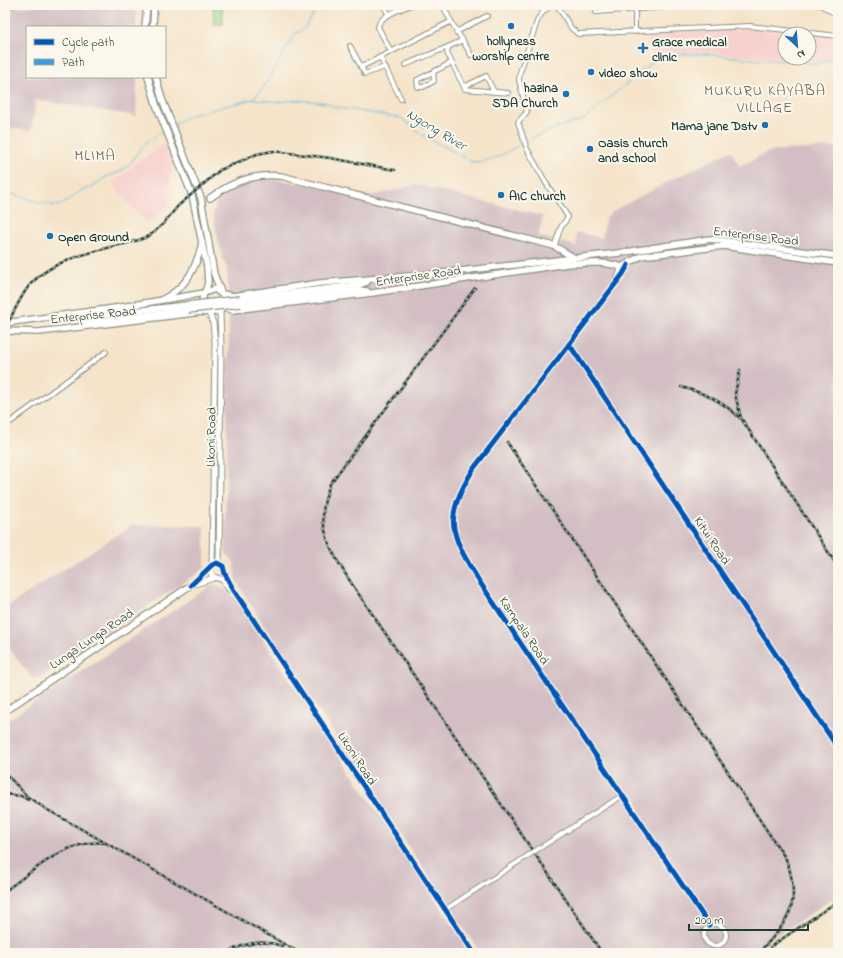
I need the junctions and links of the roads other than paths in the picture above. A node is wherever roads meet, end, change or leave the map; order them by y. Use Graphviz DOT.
graph roads {
  1 [pos="13,5"];
  2 [pos="147,5"];
  3 [pos="154,5"];
  4 [pos="383,5"];
  5 [pos="410,5"];
  6 [pos="451,5"];
  7 [pos="552,5"];
  8 [pos="557,5"];
  9 [pos="694,5"];
  10 [pos="822,5"];
  11 [pos="5,6"];
  12 [pos="672,6"];
  13 [pos="444,7"];
  14 [pos="635,10"];
  15 [pos="596,12"];
  16 [pos="838,14"];
  17 [pos="389,15"];
  18 [pos="487,16"];
  19 [pos="450,22"];
  20 [pos="145,26"];
  21 [pos="153,26"];
  22 [pos="456,32"];
  23 [pos="635,32"];
  24 [pos="838,36"];
  25 [pos="463,40"];
  26 [pos="350,46"];
  27 [pos="448,48"];
  28 [pos="391,52"];
  29 [pos="471,55"];
  30 [pos="380,57"];
  31 [pos="451,63"];
  32 [pos="405,65"];
  33 [pos="361,67"];
  34 [pos="384,67"];
  35 [pos="433,72"];
  36 [pos="148,78"];
  37 [pos="156,78"];
  38 [pos="464,87"];
  39 [pos="494,92"];
  40 [pos="508,93"];
  41 [pos="401,99"];
  42 [pos="201,198"];
  43 [pos="210,198"];
  44 [pos="193,199"];
  45 [pos="203,206"];
  46 [pos="197,214"];
  47 [pos="203,241"];
  48 [pos="554,247"];
  49 [pos="622,253"];
  50 [pos="838,256"];
  51 [pos="573,257"];
  52 [pos="838,263"];
  53 [pos="628,264"];
  54 [pos="618,265"];
  55 [pos="372,279"];
  56 [pos="216,282"];
  57 [pos="208,283"];
  58 [pos="614,285"];
  59 [pos="205,292"];
  60 [pos="222,293"];
  61 [pos="372,293"];
  62 [pos="155,302"];
  63 [pos="222,309"];
  64 [pos="208,312"];
  65 [pos="41,320"];
  66 [pos="5,324"];
  67 [pos="5,331"];
  68 [pos="39,332"];
  69 [pos="569,344"];
  70 [pos="106,352"];
  71 [pos="5,426"];
  72 [pos="220,563"];
  73 [pos="211,567"];
  74 [pos="225,574"];
  75 [pos="216,578"];
  76 [pos="191,585"];
  77 [pos="5,711"];
  78 [pos="838,748"];
  79 [pos="623,795"];
  80 [pos="379,811"];
  81 [pos="446,909"];
  82 [pos="709,925"];
  83 [pos="473,953"];
  1 -- 11 [label="street"];
  2 -- 20 [label="main road"];
  3 -- 21 [label="main road"];
  4 -- 17 [label="street"];
  5 -- 17 [label="street"];
  6 -- 13 [label="street"];
  7 -- 48 [label="street"];
  8 -- 23 [label="street"];
  9 -- 12 [label="street"];
  10 -- 16 [label="street"];
  12 -- 14 [label="street"];
  13 -- 19 [label="street"];
  14 -- 15 [label="street"];
  14 -- 23 [label="street"];
  17 -- 28 [label="street"];
  18 -- 22 [label="street"];
  19 -- 22 [label="street"];
  19 -- 28 [label="street"];
  22 -- 25 [label="street"];
  23 -- 24 [label="street"];
  25 -- 27 [label="street"];
  25 -- 29 [label="street"];
  26 -- 33 [label="street"];
  27 -- 31 [label="street"];
  27 -- 32 [label="street"];
  28 -- 30 [label="street"];
  30 -- 33 [label="street"];
  30 -- 34 [label="street"];
  31 -- 35 [label="street"];
  31 -- 38 [label="street"];
  33 -- 34 [label="street"];
  34 -- 41 [label="street"];
  35 -- 35 [label="street"];
  36 -- 44 [label="main road"];
  37 -- 42 [label="main road"];
  38 -- 39 [label="street"];
  38 -- 39 [label="street"];
  39 -- 40 [label="street"];
  42 -- 43 [label="main road"];
  42 -- 44 [label="main road"];
  42 -- 45 [label="main road"];
  43 -- 45 [label="main road"];
  43 -- 48 [label="main road"];
  44 -- 46 [label="main road"];
  45 -- 46 [label="main road"];
  45 -- 56 [label="main road"];
  46 -- 47 [label="main road"];
  47 -- 57 [label="main road"];
  47 -- 62 [label="main road"];
  48 -- 51 [label="main road"];
  49 -- 50 [label="main road, Enterprise Road"];
  49 -- 51 [label="main road, Enterprise Road"];
  49 -- 53 [label="main road"];
  49 -- 54 [label="main road"];
  51 -- 55 [label="main road, Enterprise Road"];
  52 -- 53 [label="main road, Enterprise Road"];
  53 -- 54 [label="main road, Enterprise Road"];
  53 -- 58 [label="street, Kampala Road"];
  54 -- 58 [label="street"];
  54 -- 61 [label="main road, Enterprise Road"];
  55 -- 60 [label="main road, Enterprise Road"];
  55 -- 65 [label="main road, bridge"];
  56 -- 57 [label="main road"];
  56 -- 60 [label="main road"];
  57 -- 59 [label="main road"];
  58 -- 69 [label="street, Kampala Road"];
  59 -- 60 [label="main road"];
  59 -- 62 [label="main road, Enterprise Road"];
  59 -- 64 [label="main road"];
  60 -- 63 [label="main road"];
  61 -- 63 [label="main road, Enterprise Road"];
  61 -- 68 [label="main road, bridge"];
  62 -- 65 [label="main road, Enterprise Road"];
  63 -- 64 [label="main road"];
  63 -- 72 [label="street, Likoni Road"];
  64 -- 68 [label="main road, Enterprise Road"];
  64 -- 73 [label="street"];
  65 -- 66 [label="main road, Enterprise Road"];
  67 -- 68 [label="main road, Enterprise Road"];
  69 -- 78 [label="street, Kitui Road"];
  69 -- 79 [label="street, Kampala Road"];
  70 -- 71 [label="street"];
  72 -- 73 [label="street"];
  72 -- 74 [label="street"];
  73 -- 75 [label="street"];
  73 -- 76 [label="street, Lunga Lunga Road"];
  74 -- 75 [label="street"];
  74 -- 80 [label="street, Likoni Road"];
  75 -- 76 [label="street, Lunga Lunga Road"];
  75 -- 80 [label="street, Likoni Road"];
  76 -- 77 [label="main road, Lunga Lunga Road"];
  79 -- 81 [label="street"];
  79 -- 82 [label="street, Kampala Road"];
  80 -- 81 [label="street, Likoni Road"];
  80 -- 83 [label="street, Likoni Road"];
  81 -- 83 [label="street, Likoni Road"];
  82 -- 82 [label="street"];
}
